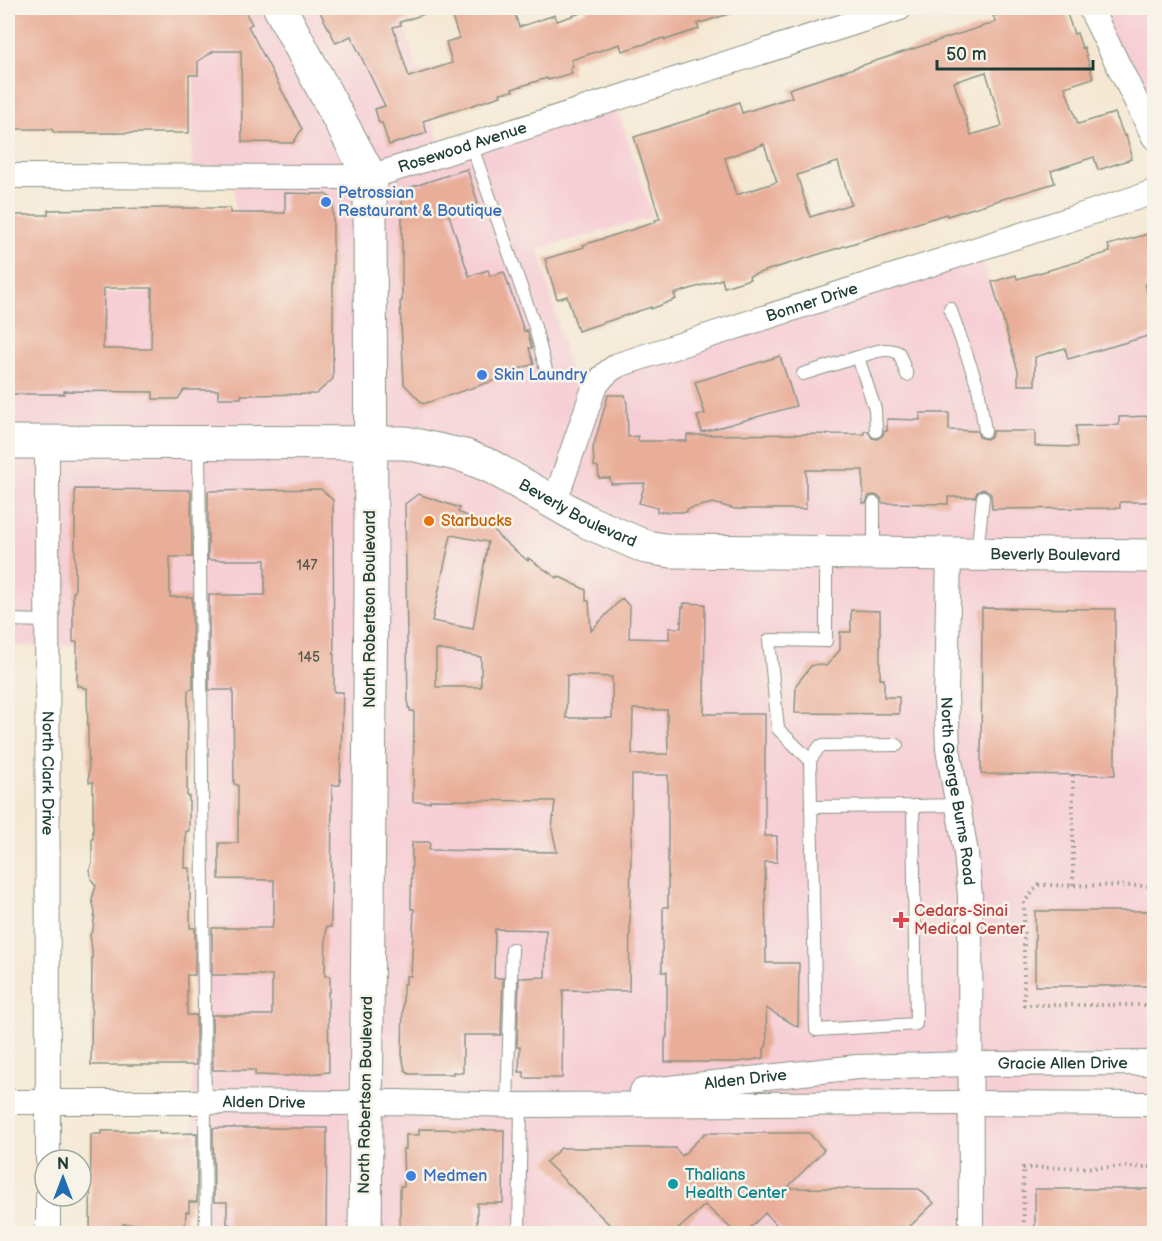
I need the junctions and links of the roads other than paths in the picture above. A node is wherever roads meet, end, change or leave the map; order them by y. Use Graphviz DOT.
graph roads {
  1 [pos="280,8"];
  2 [pos="900,8"];
  3 [pos="1090,8"];
  4 [pos="1155,137"];
  5 [pos="471,144"];
  6 [pos="8,176"];
  7 [pos="370,177"];
  8 [pos="1155,192"];
  9 [pos="950,308"];
  10 [pos="858,357"];
  11 [pos="546,370"];
  12 [pos="803,374"];
  13 [pos="907,375"];
  14 [pos="876,431"];
  15 [pos="985,431"];
  16 [pos="47,441"];
  17 [pos="8,442"];
  18 [pos="199,442"];
  19 [pos="370,443"];
  20 [pos="983,497"];
  21 [pos="874,503"];
  22 [pos="554,504"];
  23 [pos="826,553"];
  24 [pos="874,553"];
  25 [pos="963,554"];
  26 [pos="1155,556"];
  27 [pos="8,620"];
  28 [pos="47,621"];
  29 [pos="897,745"];
  30 [pos="810,760"];
  31 [pos="958,805"];
  32 [pos="913,806"];
  33 [pos="811,807"];
  34 [pos="512,949"];
  35 [pos="1155,1063"];
  36 [pos="971,1064"];
  37 [pos="8,1102"];
  38 [pos="47,1102"];
  39 [pos="206,1102"];
  40 [pos="366,1103"];
  41 [pos="971,1103"];
  42 [pos="1155,1104"];
  43 [pos="514,1105"];
  44 [pos="48,1148"];
  45 [pos="48,1208"];
  46 [pos="48,1233"];
  47 [pos="206,1233"];
  48 [pos="365,1233"];
  49 [pos="519,1233"];
  50 [pos="971,1233"];
  1 -- 7 [label="street, North Robertson Boulevard"];
  2 -- 5 [label="street, Rosewood Avenue"];
  3 -- 4 [label="street"];
  5 -- 7 [label="street, Rosewood Avenue"];
  5 -- 11 [label="lane"];
  6 -- 7 [label="street, Rosewood Avenue"];
  7 -- 19 [label="street, North Robertson Boulevard"];
  8 -- 22 [label="street, Bonner Drive"];
  9 -- 15 [label="lane"];
  10 -- 12 [label="lane"];
  10 -- 13 [label="lane"];
  10 -- 14 [label="lane"];
  16 -- 17 [label="street, Beverly Boulevard"];
  16 -- 18 [label="street, Beverly Boulevard"];
  16 -- 28 [label="street, North Clark Drive"];
  18 -- 19 [label="street, Beverly Boulevard"];
  18 -- 39 [label="lane"];
  19 -- 22 [label="street, Beverly Boulevard"];
  19 -- 40 [label="street, North Robertson Boulevard"];
  20 -- 25 [label="lane"];
  21 -- 24 [label="lane"];
  22 -- 23 [label="street, Beverly Boulevard"];
  23 -- 24 [label="street, Beverly Boulevard"];
  23 -- 30 [label="lane"];
  24 -- 25 [label="street, Beverly Boulevard"];
  25 -- 26 [label="street, Beverly Boulevard"];
  25 -- 31 [label="street, North George Burns Road"];
  27 -- 28 [label="lane"];
  28 -- 38 [label="street, North Clark Drive"];
  29 -- 30 [label="lane"];
  30 -- 33 [label="lane"];
  31 -- 32 [label="lane"];
  31 -- 36 [label="street, North George Burns Road"];
  32 -- 33 [label="lane"];
  32 -- 33 [label="lane"];
  34 -- 43 [label="lane"];
  35 -- 36 [label="street, Gracie Allen Drive"];
  36 -- 41 [label="street, North George Burns Road"];
  36 -- 43 [label="street, Alden Drive"];
  37 -- 38 [label="street, Alden Drive"];
  38 -- 39 [label="street, Alden Drive"];
  38 -- 44 [label="street, North Clark Drive"];
  39 -- 40 [label="street, Alden Drive"];
  39 -- 47 [label="lane"];
  40 -- 43 [label="street, Alden Drive"];
  40 -- 48 [label="street, North Robertson Boulevard"];
  41 -- 42 [label="street"];
  41 -- 43 [label="street, Alden Drive"];
  41 -- 50 [label="street, North George Burns Road"];
  43 -- 49 [label="lane"];
  45 -- 46 [label="street"];
}
